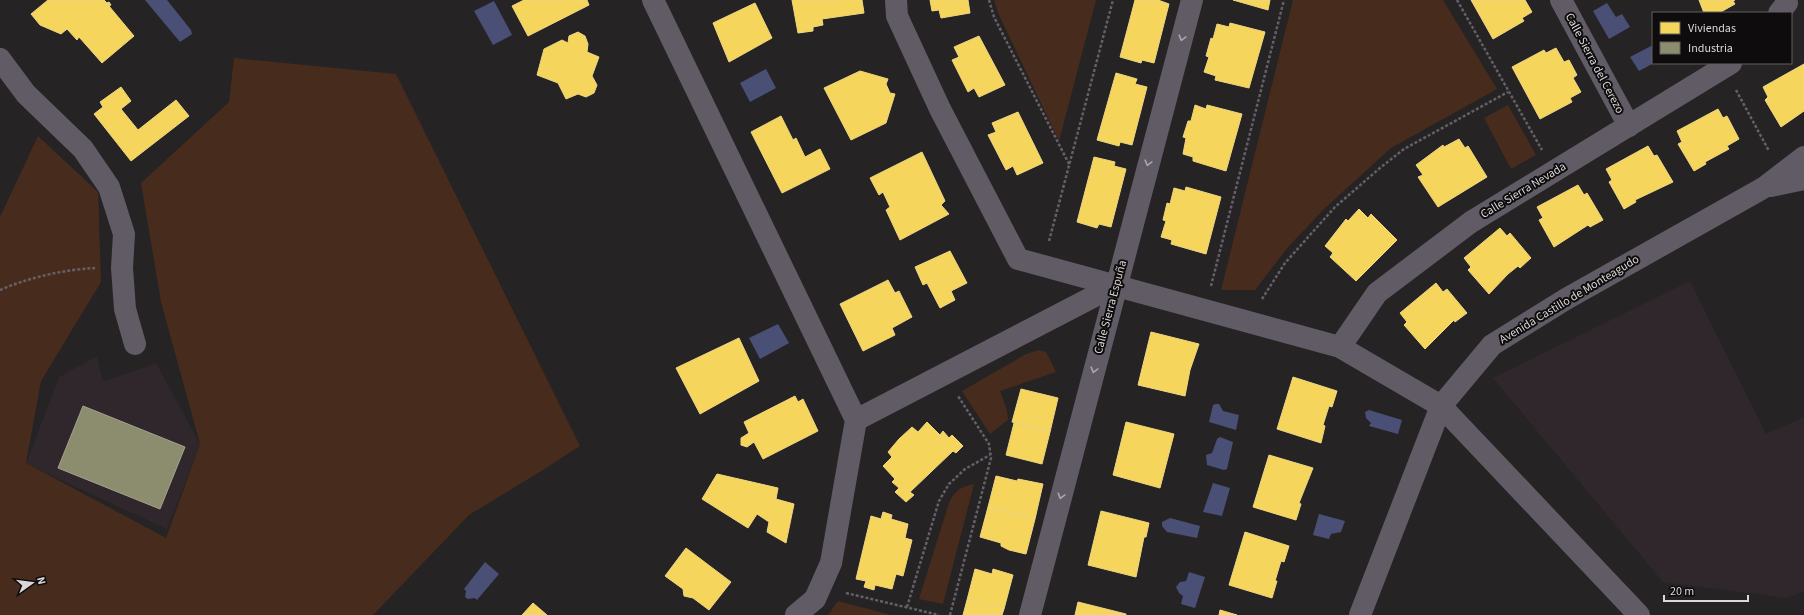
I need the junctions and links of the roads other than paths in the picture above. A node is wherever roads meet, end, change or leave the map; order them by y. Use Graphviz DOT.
graph roads {
  1 [pos="653,0"];
  2 [pos="896,0"];
  3 [pos="1192,0"];
  4 [pos="1561,0"];
  5 [pos="1786,0"];
  6 [pos="1780,12"];
  7 [pos="0,59"];
  8 [pos="1727,66"];
  9 [pos="1629,126"];
  10 [pos="1804,157"];
  11 [pos="1804,179"];
  12 [pos="1765,187"];
  13 [pos="1116,285"];
  14 [pos="135,344"];
  15 [pos="1340,347"];
  16 [pos="1441,406"];
  17 [pos="856,420"];
  18 [pos="796,615"];
  19 [pos="1030,615"];
  20 [pos="1360,615"];
  21 [pos="1639,615"];
  1 -- 17 [label="street"];
  2 -- 13 [label="street"];
  3 -- 13 [label="street, Calle Sierra Espuña, one-way"];
  4 -- 9 [label="street, Calle Sierra del Cerezo"];
  5 -- 6 [label="street"];
  7 -- 14 [label="street"];
  8 -- 9 [label="street, Calle Sierra Nevada"];
  9 -- 15 [label="street, Calle Sierra Nevada"];
  10 -- 12 [label="street, Avenida Castillo de Monteagudo"];
  11 -- 12 [label="street, Avenida Castillo de Monteagudo"];
  12 -- 16 [label="street, Avenida Castillo de Monteagudo"];
  13 -- 15 [label="street"];
  13 -- 17 [label="street"];
  13 -- 19 [label="street, Calle Sierra Espuña, one-way"];
  15 -- 16 [label="street"];
  16 -- 20 [label="street, Avenida Castillo de Monteagudo"];
  16 -- 21 [label="street"];
  17 -- 18 [label="street"];
}
